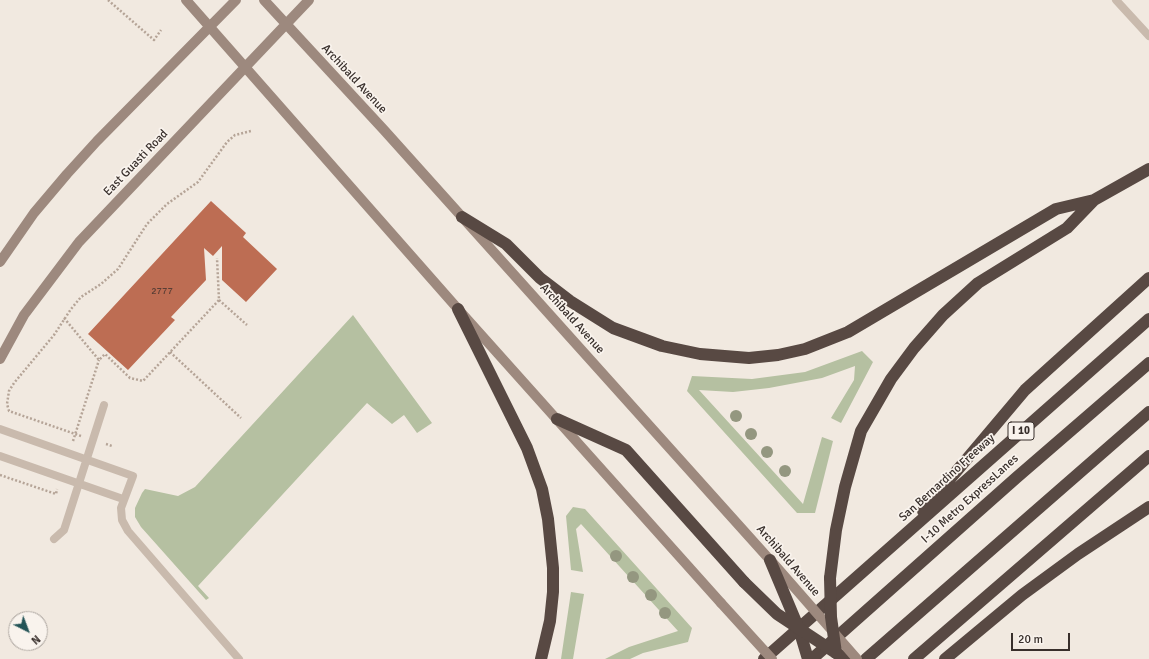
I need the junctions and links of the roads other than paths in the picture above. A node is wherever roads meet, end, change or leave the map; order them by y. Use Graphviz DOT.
graph roads {
  1 [pos="186,0"];
  2 [pos="236,0"];
  3 [pos="264,0"];
  4 [pos="309,0"];
  5 [pos="1116,0"];
  6 [pos="286,26"];
  7 [pos="210,28"];
  8 [pos="1149,36"];
  9 [pos="246,68"];
  10 [pos="1149,169"];
  11 [pos="1094,200"];
  12 [pos="462,217"];
  13 [pos="0,262"];
  14 [pos="1149,278"];
  15 [pos="458,309"];
  16 [pos="1149,319"];
  17 [pos="0,359"];
  18 [pos="1149,363"];
  19 [pos="104,405"];
  20 [pos="1149,412"];
  21 [pos="557,420"];
  22 [pos="0,429"];
  23 [pos="0,456"];
  24 [pos="1149,456"];
  25 [pos="86,460"];
  26 [pos="78,483"];
  27 [pos="123,499"];
  28 [pos="1149,507"];
  29 [pos="54,540"];
  30 [pos="895,544"];
  31 [pos="770,560"];
  32 [pos="799,629"];
  33 [pos="832,631"];
  34 [pos="837,656"];
  35 [pos="239,659"];
  36 [pos="541,659"];
  37 [pos="764,659"];
  38 [pos="772,659"];
  39 [pos="808,659"];
  40 [pos="812,659"];
  41 [pos="848,659"];
  42 [pos="857,659"];
  43 [pos="866,659"];
  44 [pos="914,659"];
  45 [pos="945,659"];
  1 -- 7 [label="main road"];
  2 -- 7 [label="main road"];
  3 -- 6 [label="main road, Archibald Avenue"];
  4 -- 6 [label="main road, East Guasti Road"];
  5 -- 8 [label="lane"];
  6 -- 9 [label="main road, East Guasti Road"];
  6 -- 12 [label="main road, Archibald Avenue"];
  7 -- 9 [label="main road"];
  7 -- 13 [label="main road"];
  9 -- 15 [label="main road"];
  9 -- 17 [label="main road, East Guasti Road"];
  10 -- 11 [label="highway"];
  11 -- 12 [label="highway"];
  11 -- 33 [label="highway, bridge"];
  12 -- 31 [label="main road, Archibald Avenue"];
  14 -- 30 [label="highway"];
  15 -- 21 [label="main road"];
  15 -- 36 [label="highway"];
  16 -- 30 [label="highway, San Bernardino Freeway / I 10"];
  18 -- 40 [label="highway, I-10 Metro ExpressLanes"];
  19 -- 25 [label="lane"];
  20 -- 43 [label="highway"];
  21 -- 32 [label="highway, bridge"];
  21 -- 38 [label="main road, bridge"];
  22 -- 25 [label="lane"];
  23 -- 26 [label="lane"];
  24 -- 44 [label="highway"];
  25 -- 26 [label="lane"];
  25 -- 27 [label="lane"];
  26 -- 27 [label="lane"];
  26 -- 29 [label="lane"];
  27 -- 35 [label="lane"];
  28 -- 45 [label="highway"];
  30 -- 37 [label="highway, San Bernardino Freeway / I 10"];
  31 -- 32 [label="highway, bridge"];
  31 -- 33 [label="main road, Archibald Avenue, bridge"];
  32 -- 34 [label="highway, bridge"];
  32 -- 39 [label="highway"];
  33 -- 34 [label="highway, bridge"];
  33 -- 42 [label="main road, Archibald Avenue, bridge"];
  34 -- 41 [label="highway"];
}
